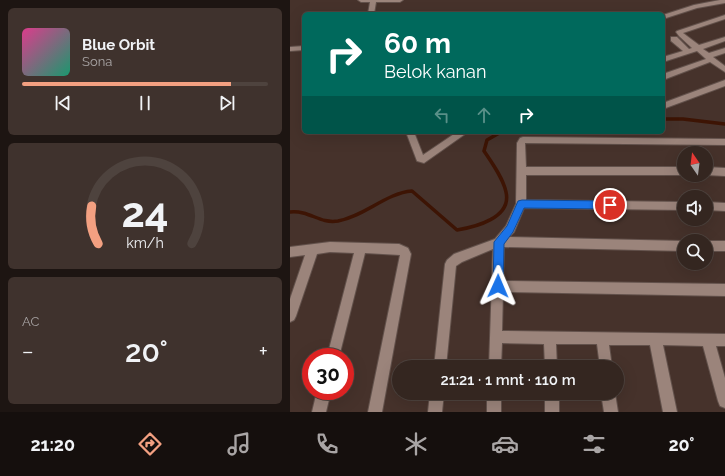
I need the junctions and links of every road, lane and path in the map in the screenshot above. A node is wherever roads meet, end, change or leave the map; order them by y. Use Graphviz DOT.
graph roads {
  1 [pos="361,0"];
  2 [pos="400,0"];
  3 [pos="373,1"];
  4 [pos="725,1"];
  5 [pos="371,12"];
  6 [pos="665,16"];
  7 [pos="725,17"];
  8 [pos="674,39"];
  9 [pos="725,39"];
  10 [pos="302,48"];
  11 [pos="699,48"];
  12 [pos="290,49"];
  13 [pos="725,50"];
  14 [pos="688,52"];
  15 [pos="710,57"];
  16 [pos="665,59"];
  17 [pos="725,70"];
  18 [pos="665,76"];
  19 [pos="725,83"];
  20 [pos="665,105"];
  21 [pos="411,134"];
  22 [pos="454,135"];
  23 [pos="725,142"];
  24 [pos="521,171"];
  25 [pos="677,171"];
  26 [pos="713,171"];
  27 [pos="725,172"];
  28 [pos="522,204"];
  29 [pos="677,206"];
  30 [pos="713,206"];
  31 [pos="725,206"];
  32 [pos="499,242"];
  33 [pos="677,246"];
  34 [pos="713,246"];
  35 [pos="725,246"];
  36 [pos="313,248"];
  37 [pos="361,248"];
  38 [pos="290,252"];
  39 [pos="498,286"];
  40 [pos="725,290"];
  41 [pos="290,316"];
  42 [pos="496,337"];
  43 [pos="550,337"];
  44 [pos="602,338"];
  45 [pos="655,338"];
  46 [pos="708,340"];
  47 [pos="725,340"];
  48 [pos="335,348"];
  49 [pos="441,360"];
  50 [pos="495,360"];
  51 [pos="551,360"];
  52 [pos="605,360"];
  53 [pos="321,400"];
  54 [pos="436,400"];
  55 [pos="494,400"];
  56 [pos="552,400"];
  57 [pos="609,400"];
  58 [pos="725,401"];
  59 [pos="318,412"];
  60 [pos="375,412"];
  61 [pos="435,412"];
  62 [pos="494,412"];
  63 [pos="552,412"];
  64 [pos="611,412"];
  65 [pos="670,412"];
  1 -- 3 [label="street"];
  2 -- 3 [label="street"];
  3 -- 5 [label="street"];
  4 -- 6 [label="street"];
  7 -- 11 [label="street"];
  8 -- 14 [label="street"];
  9 -- 11 [label="street"];
  10 -- 12 [label="street"];
  11 -- 14 [label="street"];
  11 -- 15 [label="street"];
  13 -- 15 [label="street"];
  14 -- 16 [label="street"];
  15 -- 17 [label="street"];
  15 -- 18 [label="street"];
  19 -- 20 [label="street"];
  21 -- 22 [label="street"];
  23 -- 24 [label="street"];
  24 -- 25 [label="street"];
  24 -- 28 [label="street"];
  26 -- 27 [label="street"];
  28 -- 29 [label="street"];
  28 -- 32 [label="street"];
  30 -- 31 [label="street"];
  32 -- 33 [label="street"];
  32 -- 39 [label="street"];
  32 -- 49 [label="street"];
  34 -- 35 [label="street"];
  36 -- 37 [label="street"];
  36 -- 38 [label="street"];
  36 -- 41 [label="street"];
  37 -- 48 [label="street"];
  37 -- 60 [label="street"];
  39 -- 40 [label="street"];
  39 -- 42 [label="street"];
  42 -- 43 [label="street"];
  42 -- 50 [label="street"];
  43 -- 44 [label="street"];
  43 -- 51 [label="street"];
  44 -- 45 [label="street"];
  44 -- 52 [label="street"];
  45 -- 46 [label="street"];
  45 -- 65 [label="street"];
  46 -- 47 [label="street"];
  46 -- 58 [label="street"];
  53 -- 59 [label="street"];
  54 -- 61 [label="street"];
  55 -- 62 [label="street"];
  56 -- 63 [label="street"];
  57 -- 64 [label="street"];
}
